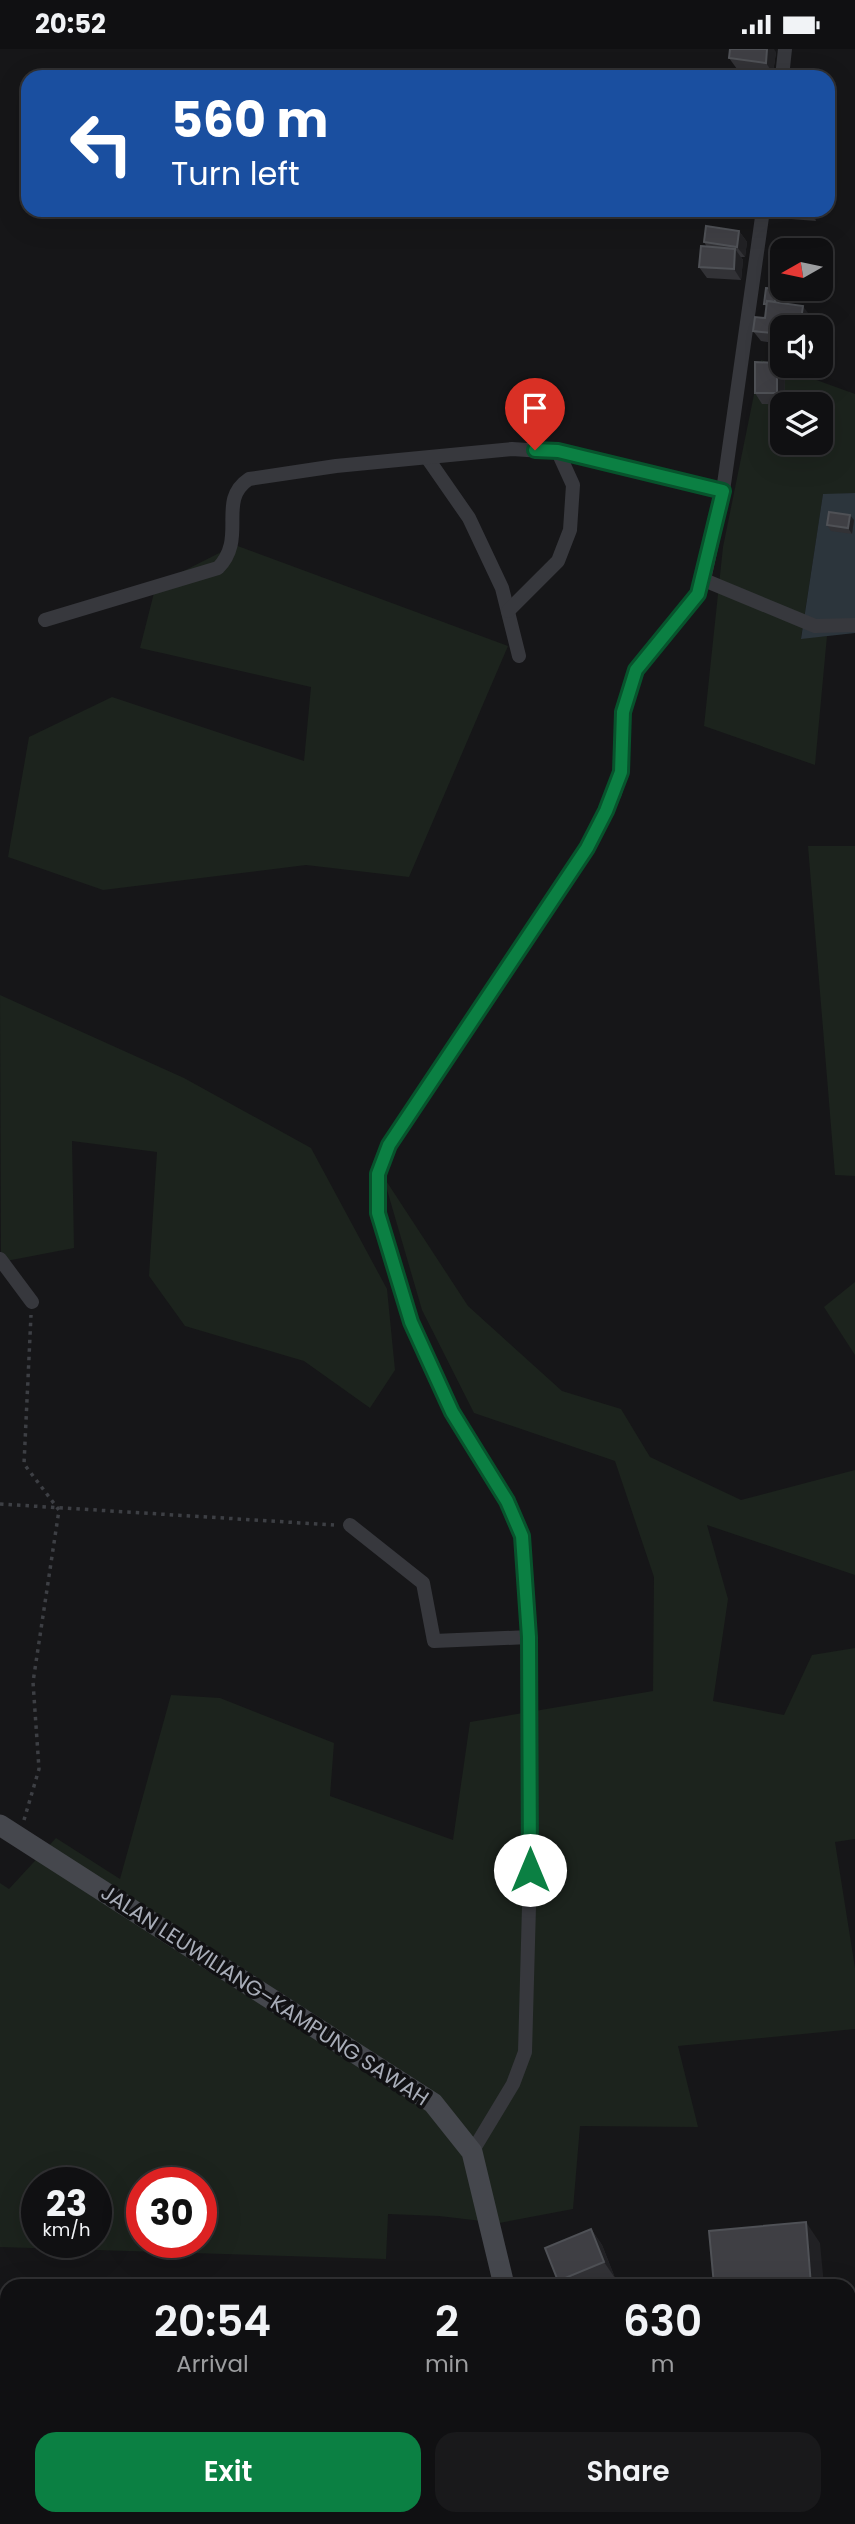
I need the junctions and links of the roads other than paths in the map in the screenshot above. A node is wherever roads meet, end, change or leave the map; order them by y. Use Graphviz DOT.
graph roads {
  1 [pos="785,49"];
  2 [pos="783,70"];
  3 [pos="762,217"];
  4 [pos="558,451"];
  5 [pos="428,459"];
  6 [pos="723,491"];
  7 [pos="704,580"];
  8 [pos="508,611"];
  9 [pos="45,620"];
  10 [pos="855,625"];
  11 [pos="519,656"];
  12 [pos="0,1259"];
  13 [pos="32,1302"];
  14 [pos="350,1525"];
  15 [pos="529,1637"];
  16 [pos="0,1825"];
  17 [pos="472,2152"];
  18 [pos="503,2279"];
  1 -- 2 [label="street"];
  3 -- 6 [label="street"];
  4 -- 5 [label="street"];
  4 -- 6 [label="street"];
  4 -- 8 [label="street"];
  5 -- 8 [label="street"];
  5 -- 9 [label="street"];
  6 -- 7 [label="street"];
  7 -- 10 [label="street"];
  7 -- 15 [label="street"];
  8 -- 11 [label="street"];
  12 -- 13 [label="street"];
  14 -- 15 [label="street"];
  15 -- 17 [label="street"];
  16 -- 17 [label="main road, JALAN LEUWILIANG–KAMPUNG SAWAH"];
  17 -- 18 [label="main road, JALAN LEUWILIANG–KAMPUNG SAWAH"];
}
